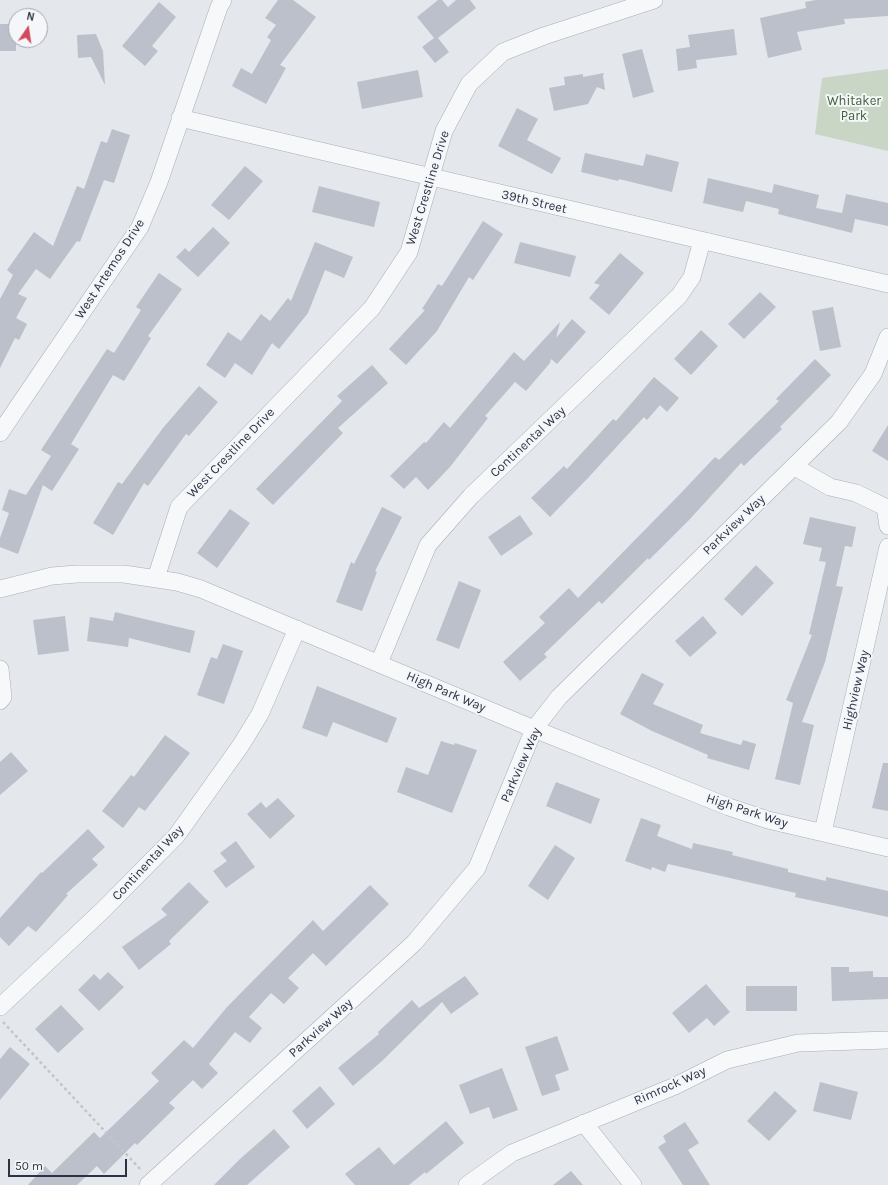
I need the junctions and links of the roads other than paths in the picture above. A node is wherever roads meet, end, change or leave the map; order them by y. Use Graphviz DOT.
graph roads {
  1 [pos="223,0"];
  2 [pos="654,0"];
  3 [pos="180,118"];
  4 [pos="431,178"];
  5 [pos="702,241"];
  6 [pos="888,284"];
  7 [pos="888,337"];
  8 [pos="0,433"];
  9 [pos="794,467"];
  10 [pos="888,526"];
  11 [pos="888,547"];
  12 [pos="156,578"];
  13 [pos="0,589"];
  14 [pos="297,629"];
  15 [pos="379,663"];
  16 [pos="0,669"];
  17 [pos="0,701"];
  18 [pos="534,729"];
  19 [pos="824,832"];
  20 [pos="888,848"];
  21 [pos="0,1007"];
  22 [pos="888,1040"];
  23 [pos="584,1123"];
  24 [pos="150,1183"];
  25 [pos="467,1185"];
  26 [pos="633,1185"];
  1 -- 3 [label="street, West Artemos Drive"];
  2 -- 4 [label="street, West Crestline Drive"];
  3 -- 4 [label="street, 39th Street"];
  3 -- 8 [label="street, West Artemos Drive"];
  4 -- 5 [label="street, 39th Street"];
  4 -- 12 [label="street, West Crestline Drive"];
  5 -- 6 [label="street, 39th Street"];
  5 -- 15 [label="street, Continental Way"];
  7 -- 9 [label="street, Parkview Way"];
  9 -- 10 [label="street"];
  9 -- 18 [label="street, Parkview Way"];
  11 -- 19 [label="street, Highview Way"];
  12 -- 13 [label="street, High Park Way"];
  12 -- 14 [label="street, High Park Way"];
  14 -- 15 [label="street, High Park Way"];
  14 -- 21 [label="street, Continental Way"];
  15 -- 18 [label="street, High Park Way"];
  16 -- 17 [label="street"];
  18 -- 19 [label="street, High Park Way"];
  18 -- 24 [label="street, Parkview Way"];
  19 -- 20 [label="street, High Park Way"];
  22 -- 23 [label="street, Rimrock Way"];
  23 -- 25 [label="street, Rimrock Way"];
  23 -- 26 [label="street"];
}
